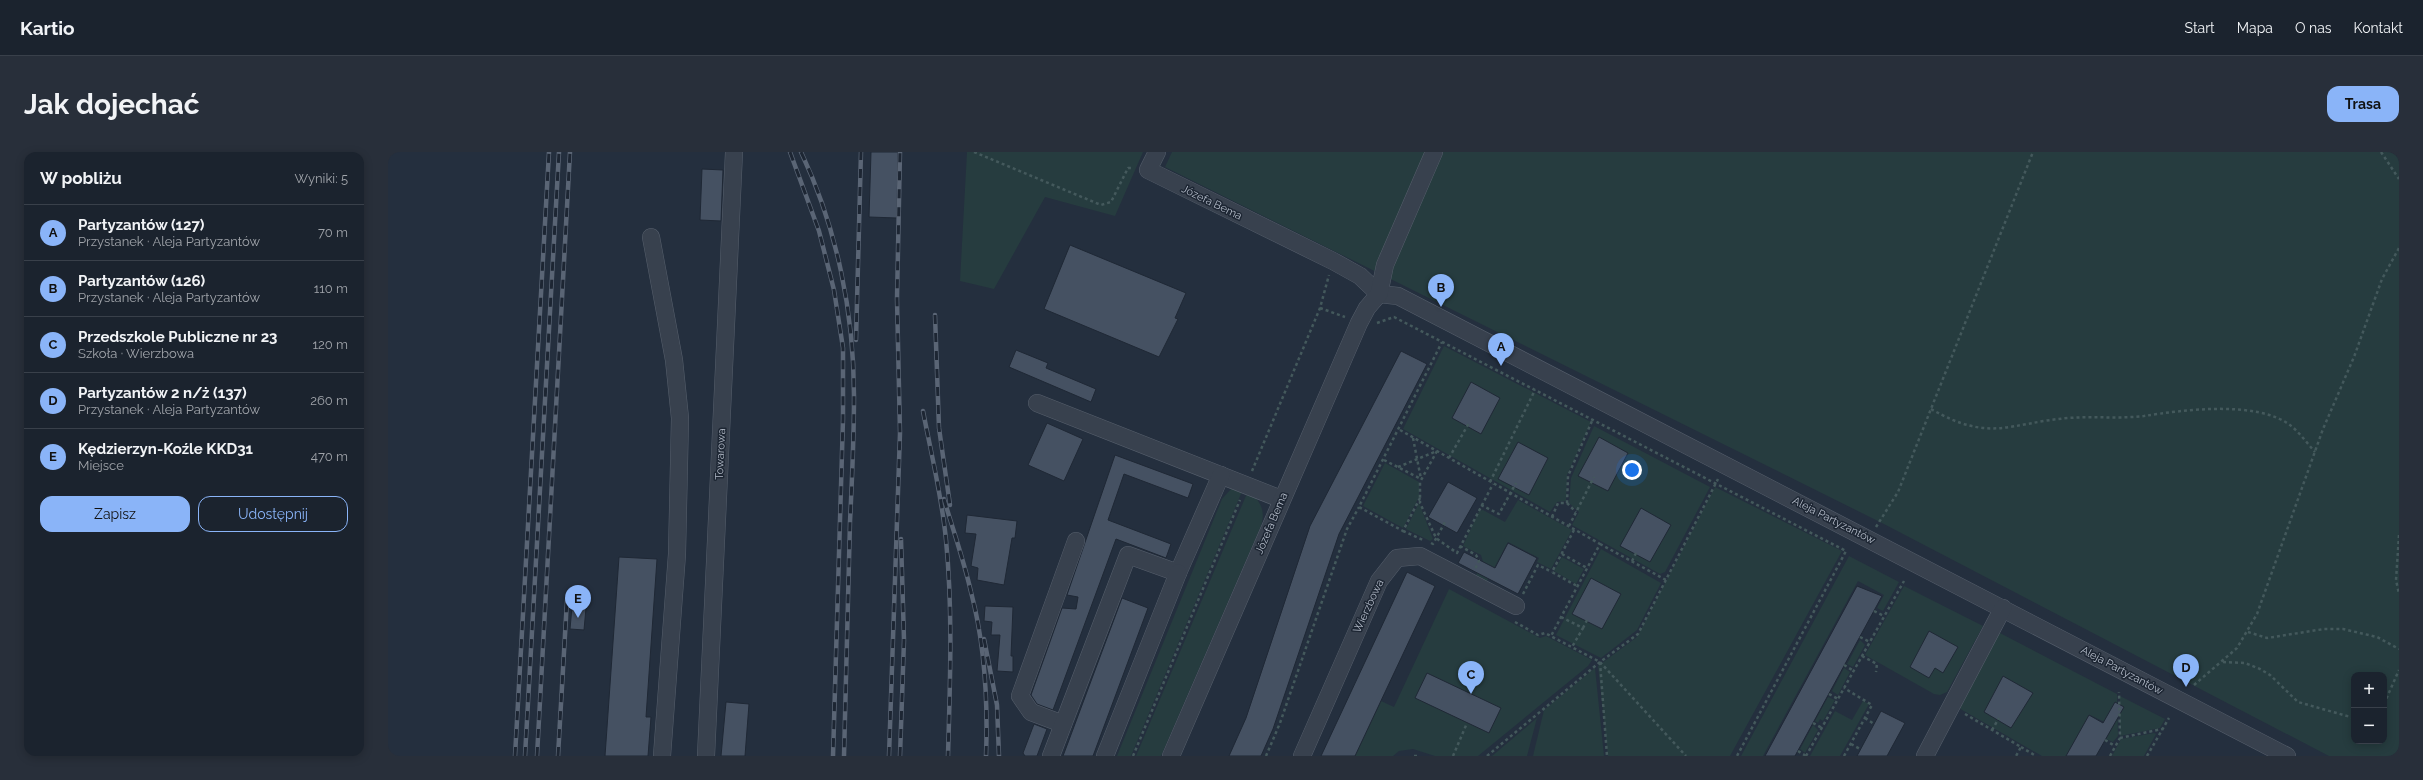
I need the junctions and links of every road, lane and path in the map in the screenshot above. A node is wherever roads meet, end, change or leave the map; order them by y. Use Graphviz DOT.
graph roads {
  1 [pos="734,152"];
  2 [pos="974,152"];
  3 [pos="1157,152"];
  4 [pos="1434,152"];
  5 [pos="2033,152"];
  6 [pos="2381,152"];
  7 [pos="1148,170"];
  8 [pos="2399,179"];
  9 [pos="652,237"];
  10 [pos="2399,248"];
  11 [pos="1333,261"];
  12 [pos="1379,294"];
  13 [pos="1320,308"];
  14 [pos="1359,323"];
  15 [pos="1442,342"];
  16 [pos="1535,390"];
  17 [pos="1037,403"];
  18 [pos="1931,409"];
  19 [pos="1592,421"];
  20 [pos="1468,422"];
  21 [pos="1400,430"];
  22 [pos="1413,438"];
  23 [pos="1437,451"];
  24 [pos="2315,452"];
  25 [pos="1449,458"];
  26 [pos="1418,459"];
  27 [pos="1384,460"];
  28 [pos="1725,464"];
  29 [pos="1398,467"];
  30 [pos="1221,475"];
  31 [pos="1594,477"];
  32 [pos="1422,480"];
  33 [pos="1491,483"];
  34 [pos="1516,484"];
  35 [pos="1246,485"];
  36 [pos="1715,485"];
  37 [pos="1510,494"];
  38 [pos="1281,498"];
  39 [pos="1420,498"];
  40 [pos="1567,503"];
  41 [pos="1481,504"];
  42 [pos="1360,507"];
  43 [pos="1576,512"];
  44 [pos="1552,517"];
  45 [pos="1445,522"];
  46 [pos="1568,526"];
  47 [pos="1876,527"];
  48 [pos="1574,530"];
  49 [pos="1403,531"];
  50 [pos="2399,535"];
  51 [pos="1436,538"];
  52 [pos="1076,541"];
  53 [pos="1600,544"];
  54 [pos="1460,546"];
  55 [pos="1637,551"];
  56 [pos="1562,554"];
  57 [pos="1632,561"];
  58 [pos="1587,568"];
  59 [pos="1552,572"];
  60 [pos="1178,573"];
  61 [pos="1472,574"];
  62 [pos="1666,580"];
  63 [pos="1904,581"];
  64 [pos="1577,586"];
  65 [pos="2399,594"];
  66 [pos="1516,608"];
  67 [pos="2003,608"];
  68 [pos="1874,611"];
  69 [pos="1884,616"];
  70 [pos="1561,617"];
  71 [pos="1588,618"];
  72 [pos="1583,628"];
  73 [pos="2248,632"];
  74 [pos="1551,636"];
  75 [pos="1860,637"];
  76 [pos="1870,642"];
  77 [pos="1572,647"];
  78 [pos="2399,649"];
  79 [pos="1862,656"];
  80 [pos="1600,662"];
  81 [pos="2223,662"];
  82 [pos="1844,666"];
  83 [pos="2399,670"];
  84 [pos="1854,671"];
  85 [pos="1876,672"];
  86 [pos="2194,685"];
  87 [pos="1844,688"];
  88 [pos="2119,692"];
  89 [pos="1829,694"];
  90 [pos="2387,697"];
  91 [pos="1838,699"];
  92 [pos="1951,706"];
  93 [pos="2351,717"];
  94 [pos="1865,718"];
  95 [pos="1999,718"];
  96 [pos="2169,718"];
  97 [pos="1467,723"];
  98 [pos="1813,723"];
  99 [pos="1063,724"];
  100 [pos="1874,724"];
  101 [pos="1822,728"];
  102 [pos="2162,729"];
  103 [pos="1992,730"];
  104 [pos="2120,738"];
  105 [pos="2105,740"];
  106 [pos="1851,744"];
  107 [pos="2115,746"];
  108 [pos="2021,747"];
  109 [pos="1860,749"];
  110 [pos="1798,751"];
  111 [pos="662,756"];
  112 [pos="706,756"];
  113 [pos="1051,756"];
  114 [pos="1106,756"];
  115 [pos="1133,756"];
  116 [pos="1171,756"];
  117 [pos="1266,756"];
  118 [pos="1302,756"];
  119 [pos="1414,756"];
  120 [pos="1419,756"];
  121 [pos="1453,756"];
  122 [pos="1487,756"];
  123 [pos="1607,756"];
  124 [pos="1686,756"];
  125 [pos="1737,756"];
  126 [pos="1806,756"];
  127 [pos="1844,756"];
  128 [pos="1925,756"];
  129 [pos="2016,756"];
  130 [pos="2036,756"];
  131 [pos="2110,756"];
  132 [pos="2147,756"];
  133 [pos="2287,756"];
  1 -- 112 [label="street, Towarowa"];
  2 -- 7 [label="path"];
  3 -- 7 [label="street"];
  4 -- 12 [label="street, Józefa Bema"];
  5 -- 18 [label="path"];
  6 -- 8 [label="path"];
  7 -- 11 [label="street, Józefa Bema"];
  9 -- 111 [label="street"];
  10 -- 24 [label="path"];
  11 -- 12 [label="street, Józefa Bema"];
  11 -- 13 [label="path"];
  12 -- 14 [label="street, Józefa Bema"];
  12 -- 28 [label="street, Aleja Partyzantów"];
  13 -- 14 [label="path"];
  13 -- 35 [label="path"];
  14 -- 15 [label="path"];
  14 -- 38 [label="street, Józefa Bema"];
  15 -- 16 [label="path"];
  15 -- 21 [label="path"];
  16 -- 19 [label="path"];
  16 -- 33 [label="path"];
  17 -- 30 [label="street"];
  18 -- 24 [label="path"];
  18 -- 47 [label="path"];
  19 -- 36 [label="path"];
  19 -- 40 [label="path"];
  20 -- 25 [label="path"];
  21 -- 22 [label="path"];
  21 -- 27 [label="path"];
  22 -- 23 [label="path"];
  22 -- 26 [label="path"];
  23 -- 25 [label="path"];
  23 -- 26 [label="path"];
  23 -- 32 [label="path"];
  24 -- 73 [label="path"];
  25 -- 33 [label="path"];
  26 -- 29 [label="path"];
  26 -- 32 [label="path"];
  27 -- 29 [label="path"];
  27 -- 42 [label="path"];
  28 -- 36 [label="path"];
  28 -- 67 [label="street, Aleja Partyzantów"];
  29 -- 32 [label="path"];
  30 -- 35 [label="street"];
  30 -- 60 [label="street"];
  31 -- 43 [label="path"];
  32 -- 39 [label="path"];
  33 -- 37 [label="path"];
  33 -- 41 [label="path"];
  34 -- 37 [label="path"];
  35 -- 38 [label="street"];
  35 -- 115 [label="path"];
  36 -- 62 [label="path"];
  36 -- 125 [label="path"];
  37 -- 41 [label="path"];
  37 -- 44 [label="path"];
  38 -- 116 [label="street, Józefa Bema"];
  39 -- 49 [label="path"];
  39 -- 51 [label="path"];
  40 -- 43 [label="path"];
  40 -- 44 [label="path"];
  41 -- 54 [label="path"];
  42 -- 49 [label="path"];
  42 -- 117 [label="path"];
  43 -- 46 [label="path"];
  44 -- 46 [label="path"];
  45 -- 51 [label="path"];
  46 -- 48 [label="path"];
  48 -- 53 [label="path"];
  48 -- 56 [label="path"];
  49 -- 51 [label="path"];
  50 -- 65 [label="path"];
  51 -- 54 [label="path"];
  52 -- 99 [label="street"];
  53 -- 57 [label="path"];
  53 -- 58 [label="path"];
  54 -- 61 [label="path"];
  55 -- 57 [label="path"];
  56 -- 58 [label="path"];
  56 -- 59 [label="path"];
  57 -- 62 [label="path"];
  58 -- 64 [label="path"];
  59 -- 64 [label="path"];
  59 -- 66 [label="path"];
  60 -- 99 [label="street"];
  60 -- 114 [label="street"];
  62 -- 80 [label="path"];
  63 -- 69 [label="path"];
  64 -- 70 [label="path"];
  66 -- 74 [label="path"];
  66 -- 118 [label="street, Wierzbowa"];
  67 -- 92 [label="street"];
  67 -- 133 [label="street, Aleja Partyzantów"];
  68 -- 69 [label="path"];
  69 -- 76 [label="path"];
  70 -- 72 [label="path"];
  70 -- 74 [label="path"];
  71 -- 72 [label="path"];
  72 -- 77 [label="path"];
  73 -- 78 [label="path"];
  73 -- 81 [label="path"];
  74 -- 77 [label="path"];
  75 -- 76 [label="path"];
  76 -- 79 [label="path"];
  77 -- 80 [label="path"];
  79 -- 84 [label="path"];
  79 -- 85 [label="path"];
  80 -- 122 [label="path"];
  80 -- 123 [label="path"];
  80 -- 124 [label="path"];
  81 -- 86 [label="path"];
  81 -- 93 [label="path"];
  82 -- 84 [label="path"];
  83 -- 90 [label="path"];
  84 -- 87 [label="path"];
  87 -- 91 [label="path"];
  87 -- 94 [label="path"];
  88 -- 104 [label="path"];
  89 -- 91 [label="path"];
  91 -- 101 [label="path"];
  92 -- 103 [label="path"];
  92 -- 128 [label="street"];
  94 -- 100 [label="path"];
  94 -- 106 [label="path"];
  95 -- 103 [label="path"];
  96 -- 102 [label="path"];
  97 -- 121 [label="path"];
  98 -- 101 [label="path"];
  99 -- 113 [label="street"];
  101 -- 126 [label="path"];
  102 -- 104 [label="path"];
  102 -- 132 [label="path"];
  103 -- 108 [label="path"];
  104 -- 107 [label="path"];
  105 -- 107 [label="path"];
  106 -- 109 [label="path"];
  106 -- 127 [label="path"];
  107 -- 131 [label="path"];
  108 -- 129 [label="path"];
  108 -- 130 [label="path"];
  110 -- 126 [label="path"];
  119 -- 120 [label="path"];
}
